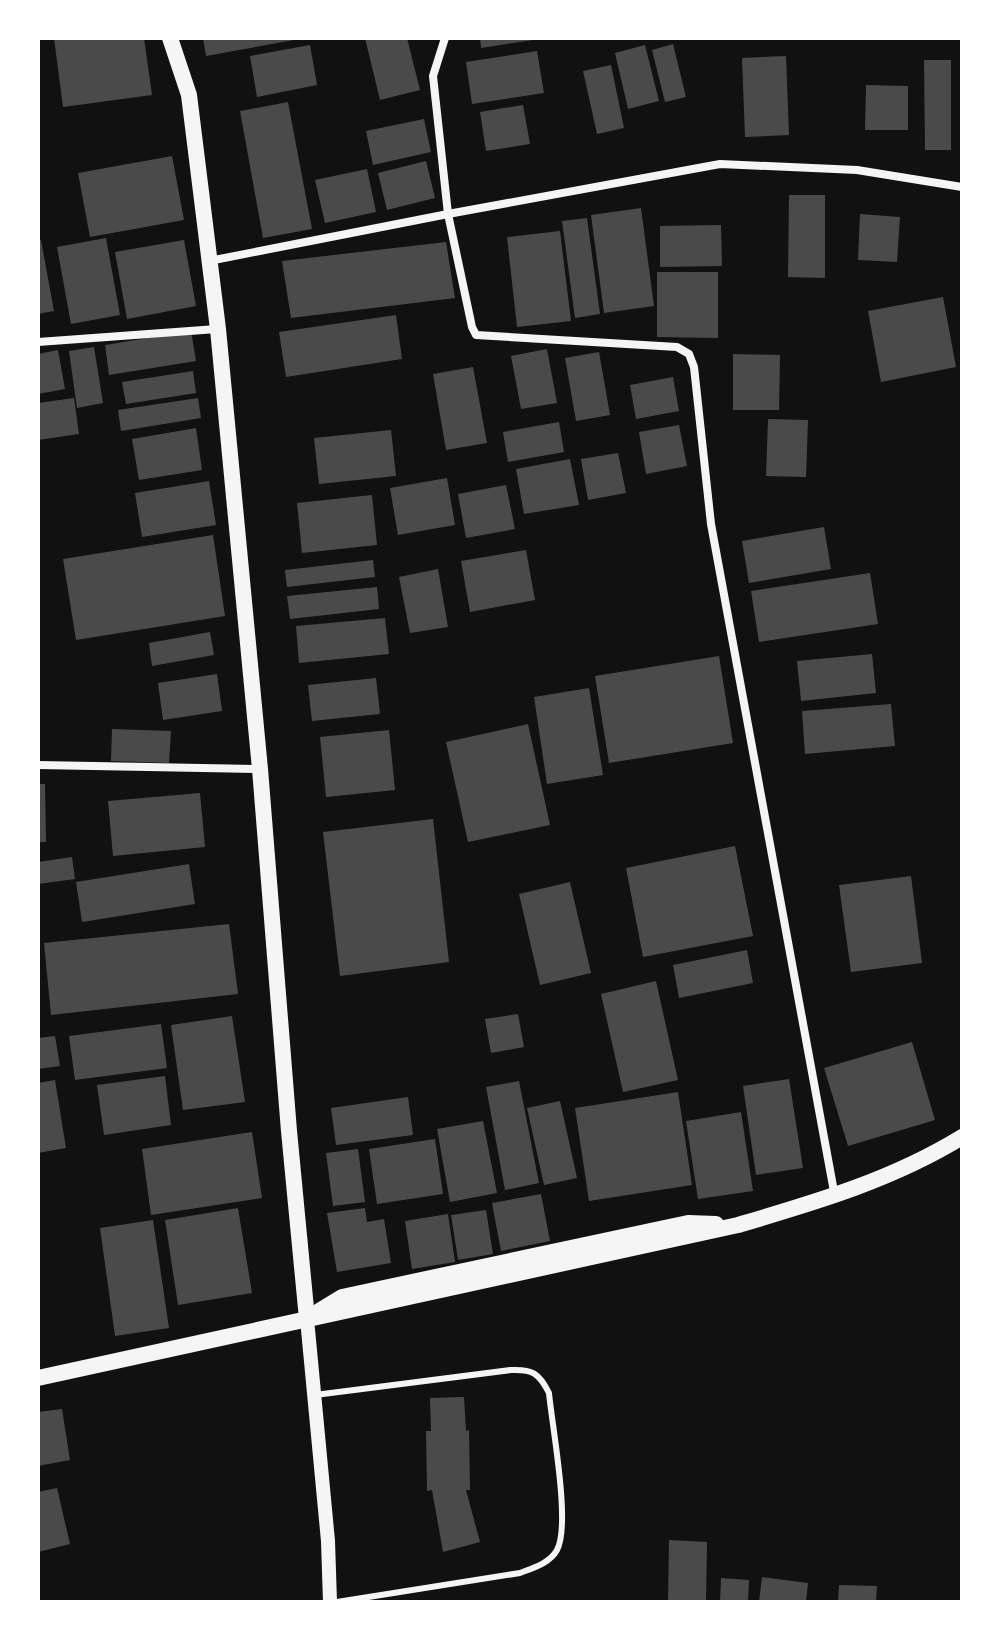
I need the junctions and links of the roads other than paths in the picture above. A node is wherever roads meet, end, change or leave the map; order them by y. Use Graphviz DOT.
graph roads {
  1 [pos="170,38"];
  2 [pos="445,38"];
  3 [pos="962,187"];
  4 [pos="448,214"];
  5 [pos="209,262"];
  6 [pos="218,329"];
  7 [pos="38,342"];
  8 [pos="38,765"];
  9 [pos="260,769"];
  10 [pos="962,1137"];
  11 [pos="835,1197"];
  12 [pos="307,1319"];
  13 [pos="38,1378"];
  14 [pos="315,1395"];
  15 [pos="330,1602"];
  16 [pos="337,1602"];
  1 -- 5 [label="main road"];
  2 -- 4 [label="street"];
  3 -- 4 [label="street"];
  4 -- 5 [label="street"];
  4 -- 11 [label="street"];
  5 -- 6 [label="main road"];
  6 -- 7 [label="street"];
  6 -- 9 [label="main road"];
  8 -- 9 [label="street"];
  9 -- 12 [label="main road"];
  10 -- 11 [label="main road"];
  11 -- 12 [label="main road"];
  12 -- 13 [label="main road"];
  12 -- 14 [label="street"];
  14 -- 15 [label="street"];
  14 -- 16 [label="lane"];
}
